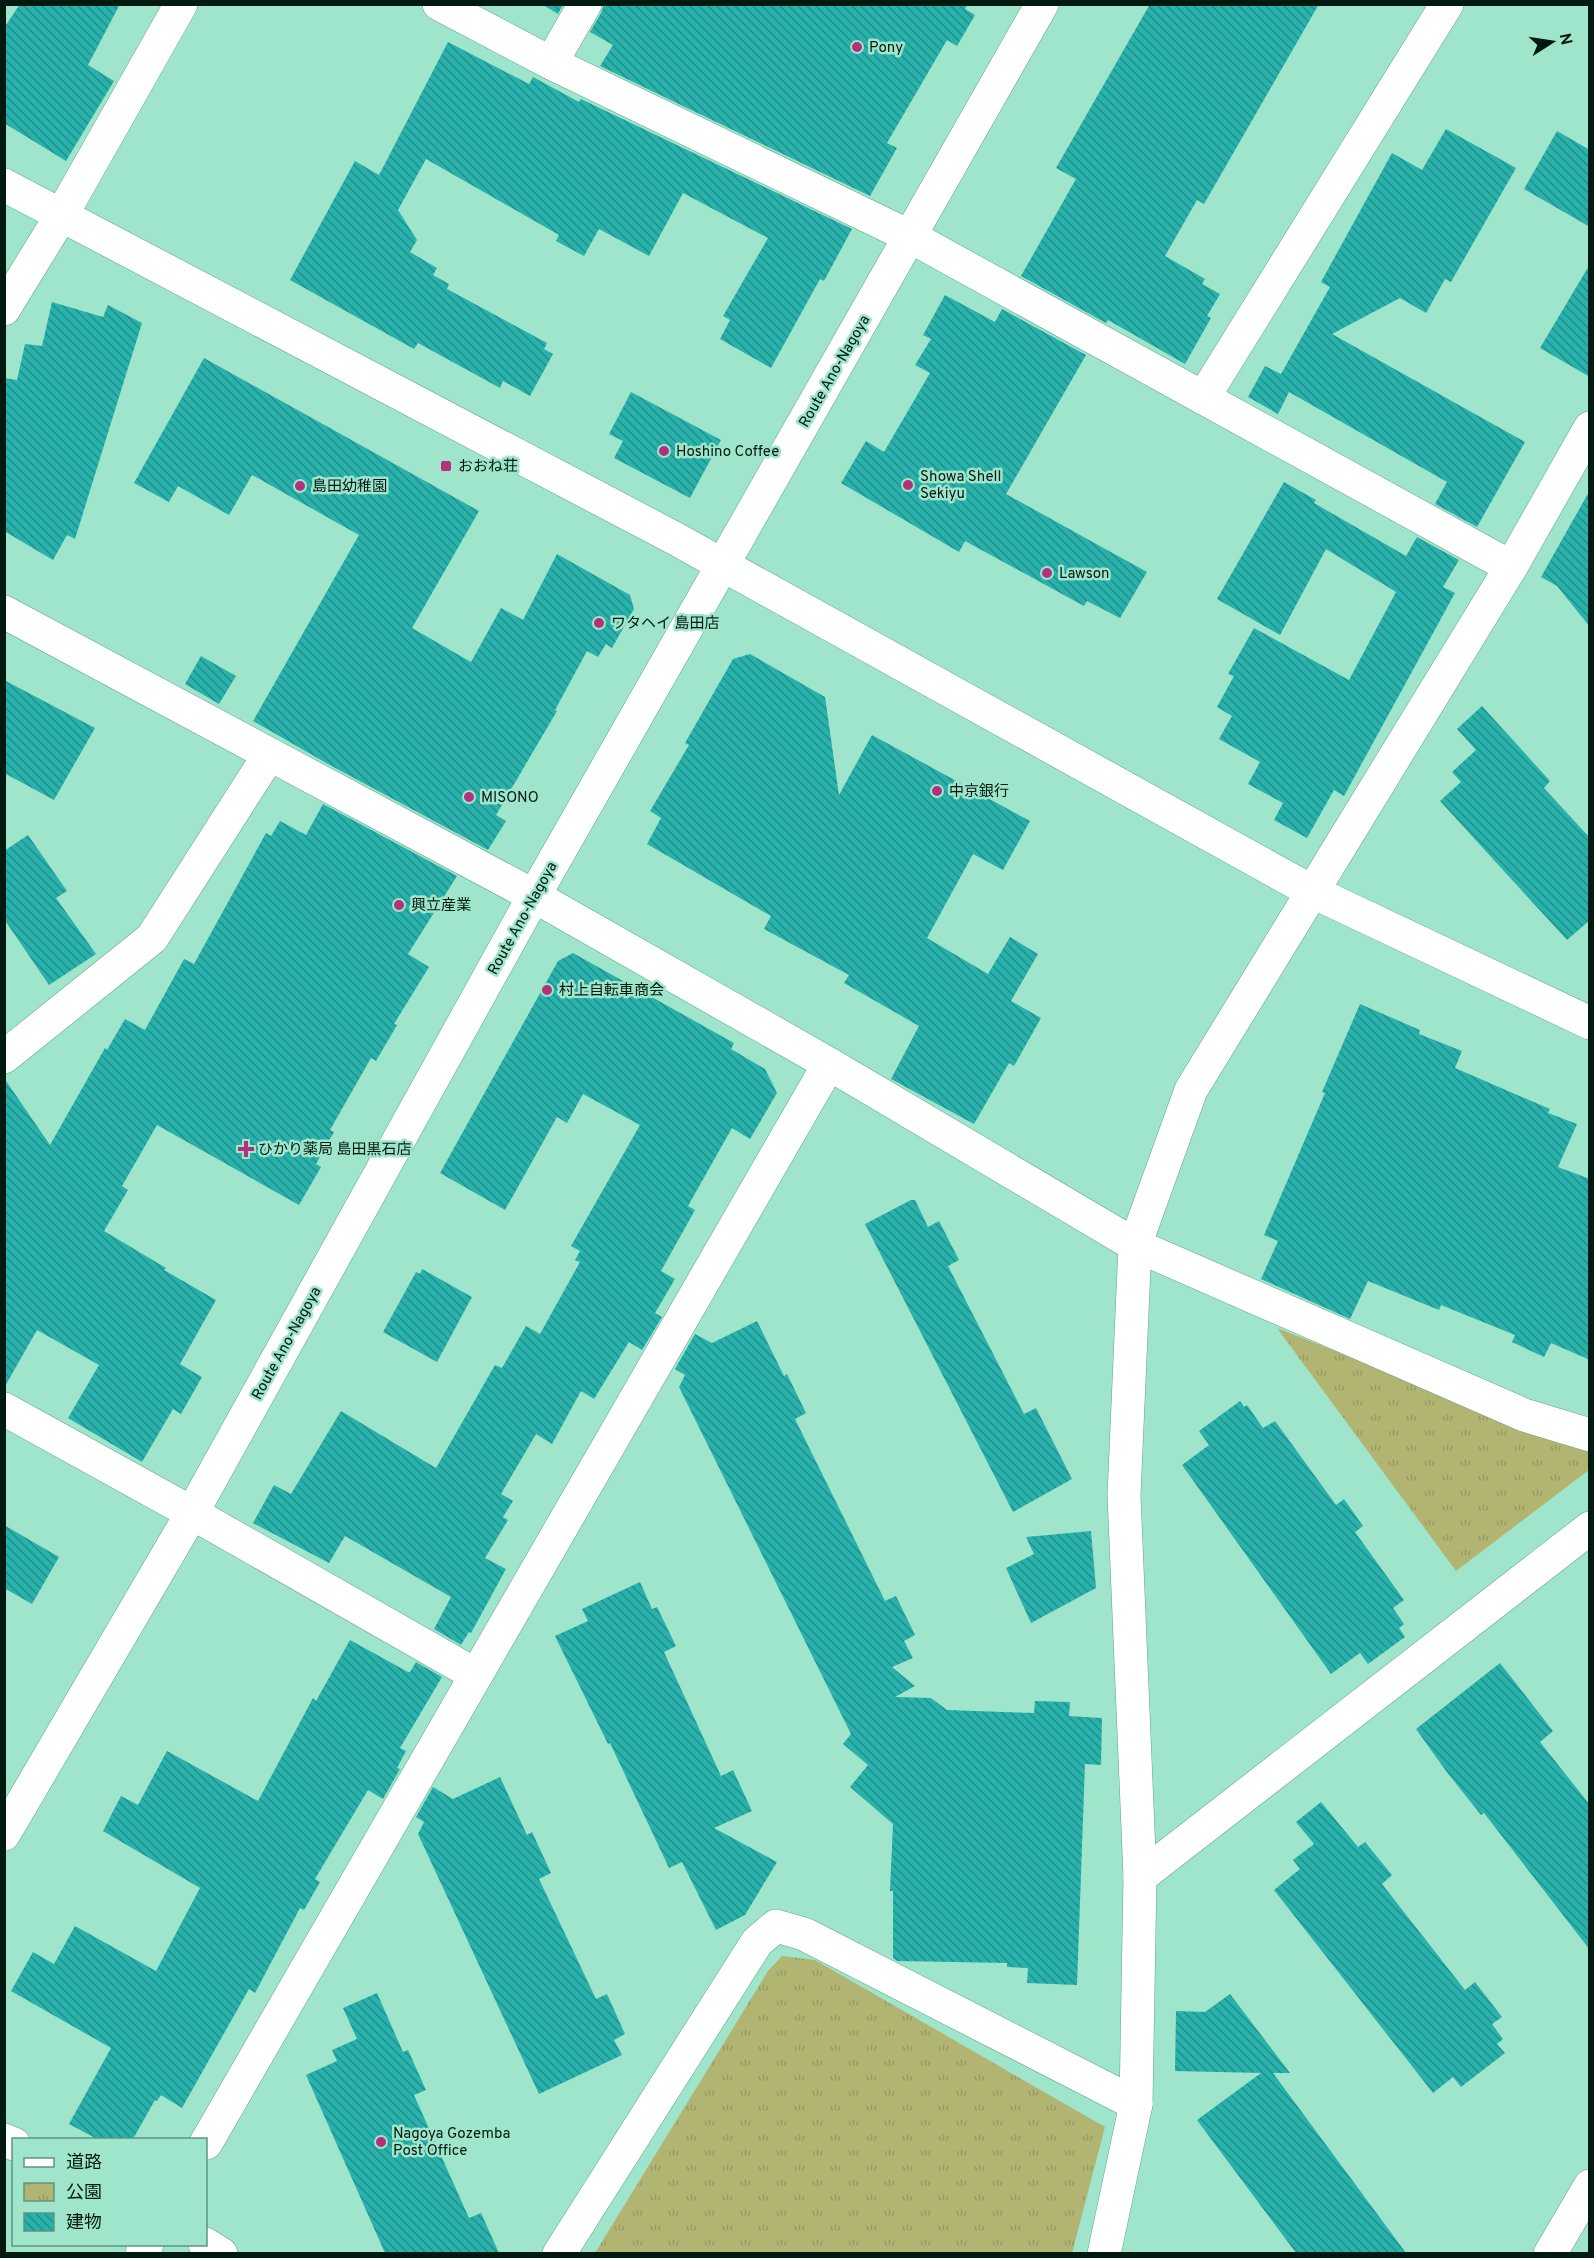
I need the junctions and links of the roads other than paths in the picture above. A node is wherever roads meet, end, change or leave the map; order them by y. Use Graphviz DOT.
graph roads {
  1 [pos="181,4"];
  2 [pos="439,4"];
  3 [pos="585,4"];
  4 [pos="1042,4"];
  5 [pos="1447,4"];
  6 [pos="551,63"];
  7 [pos="4,185"];
  8 [pos="61,216"];
  9 [pos="911,237"];
  10 [pos="4,309"];
  11 [pos="1203,398"];
  12 [pos="1590,428"];
  13 [pos="723,565"];
  14 [pos="1511,567"];
  15 [pos="4,612"];
  16 [pos="269,755"];
  17 [pos="1311,891"];
  18 [pos="534,896"];
  19 [pos="1590,1023"];
  20 [pos="12,1042"];
  21 [pos="829,1064"];
  22 [pos="1135,1245"];
  23 [pos="4,1409"];
  24 [pos="1590,1435"];
  25 [pos="192,1513"];
  26 [pos="1590,1528"];
  27 [pos="476,1675"];
  28 [pos="4,1834"];
  29 [pos="1140,1877"];
  30 [pos="1136,2104"];
  31 [pos="207,2141"];
  32 [pos="1590,2186"];
  33 [pos="207,2245"];
  34 [pos="221,2253"];
  35 [pos="559,2253"];
  36 [pos="1104,2253"];
  37 [pos="1550,2253"];
  1 -- 8 [label="street"];
  2 -- 6 [label="street"];
  3 -- 6 [label="street"];
  4 -- 9 [label="street, Route Ano-Nagoya"];
  5 -- 11 [label="street"];
  6 -- 9 [label="street"];
  7 -- 8 [label="street"];
  8 -- 10 [label="street"];
  8 -- 13 [label="street"];
  9 -- 11 [label="street"];
  9 -- 13 [label="street, Route Ano-Nagoya"];
  11 -- 14 [label="street"];
  12 -- 14 [label="street"];
  13 -- 17 [label="street"];
  13 -- 18 [label="street, Route Ano-Nagoya"];
  14 -- 17 [label="street"];
  15 -- 16 [label="street"];
  16 -- 18 [label="street"];
  16 -- 20 [label="street"];
  17 -- 19 [label="street"];
  17 -- 22 [label="street"];
  18 -- 21 [label="street"];
  18 -- 25 [label="street, Route Ano-Nagoya"];
  21 -- 22 [label="street"];
  21 -- 27 [label="street"];
  22 -- 24 [label="street"];
  22 -- 29 [label="street"];
  23 -- 25 [label="street"];
  25 -- 27 [label="street"];
  25 -- 28 [label="street, Route Ano-Nagoya"];
  26 -- 29 [label="street"];
  27 -- 31 [label="street"];
  29 -- 30 [label="street"];
  30 -- 35 [label="street"];
  30 -- 36 [label="street"];
  32 -- 37 [label="street"];
  33 -- 34 [label="street"];
}
